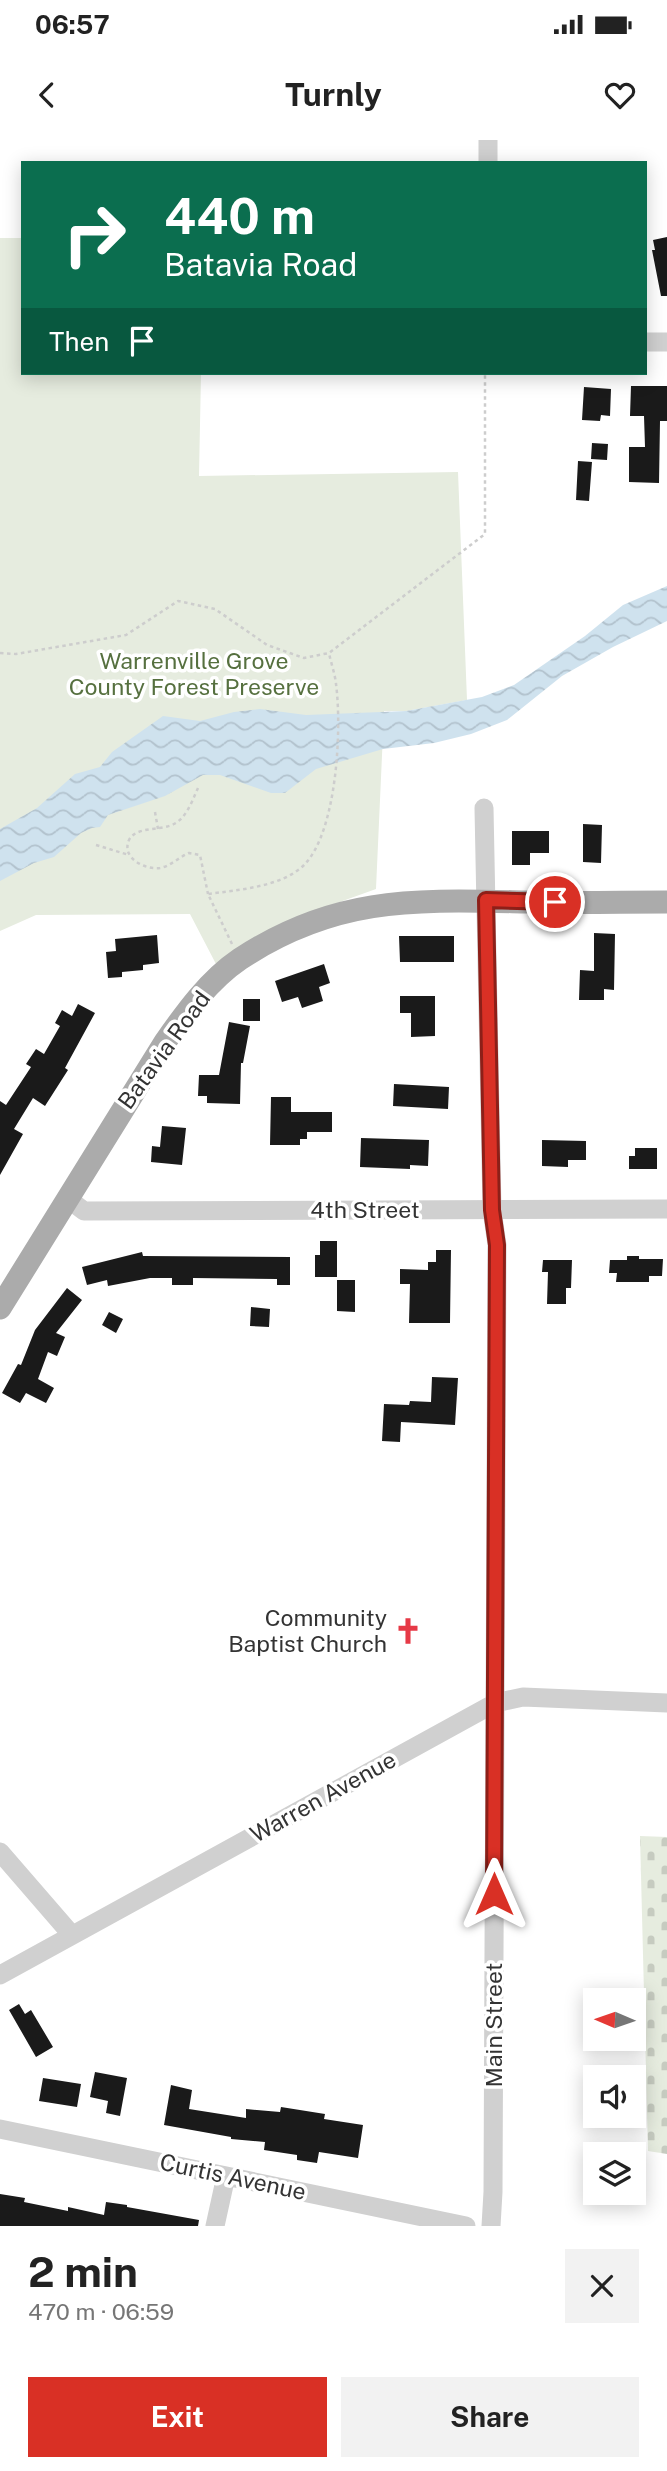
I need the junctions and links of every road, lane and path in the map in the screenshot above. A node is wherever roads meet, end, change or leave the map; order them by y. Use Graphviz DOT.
graph roads {
  1 [pos="488,140"];
  2 [pos="488,161"];
  3 [pos="647,342"];
  4 [pos="667,342"];
  5 [pos="485,375"];
  6 [pos="0,653"];
  7 [pos="329,653"];
  8 [pos="198,788"];
  9 [pos="484,808"];
  10 [pos="155,813"];
  11 [pos="158,829"];
  12 [pos="96,845"];
  13 [pos="129,855"];
  14 [pos="208,894"];
  15 [pos="486,900"];
  16 [pos="667,902"];
  17 [pos="239,960"];
  18 [pos="67,1198"];
  19 [pos="667,1209"];
  20 [pos="492,1210"];
  21 [pos="0,1308"];
  22 [pos="495,1703"];
  23 [pos="667,1703"];
  24 [pos="0,1852"];
  25 [pos="71,1934"];
  26 [pos="0,1975"];
  27 [pos="0,2129"];
  28 [pos="226,2176"];
  29 [pos="215,2226"];
  30 [pos="466,2226"];
  31 [pos="491,2226"];
  1 -- 2 [label="street"];
  3 -- 4 [label="street"];
  5 -- 7 [label="path"];
  6 -- 7 [label="path"];
  7 -- 14 [label="path"];
  8 -- 11 [label="path"];
  9 -- 15 [label="street, Main Street"];
  10 -- 11 [label="path"];
  11 -- 13 [label="path"];
  12 -- 13 [label="path"];
  13 -- 14 [label="path"];
  14 -- 17 [label="path"];
  15 -- 16 [label="main road, Batavia Road"];
  15 -- 17 [label="main road, Batavia Road"];
  15 -- 20 [label="street, Main Street"];
  17 -- 18 [label="main road, Batavia Road"];
  18 -- 20 [label="street, 4th Street"];
  18 -- 21 [label="main road, Batavia Road"];
  19 -- 20 [label="street, 4th Street"];
  20 -- 22 [label="street, Main Street"];
  22 -- 23 [label="street, Warren Avenue"];
  22 -- 25 [label="street, Warren Avenue"];
  22 -- 31 [label="street, Main Street"];
  24 -- 25 [label="street"];
  25 -- 26 [label="street, Warren Avenue"];
  27 -- 28 [label="street, Curtis Avenue"];
  28 -- 29 [label="street"];
  28 -- 30 [label="street, Curtis Avenue"];
}
